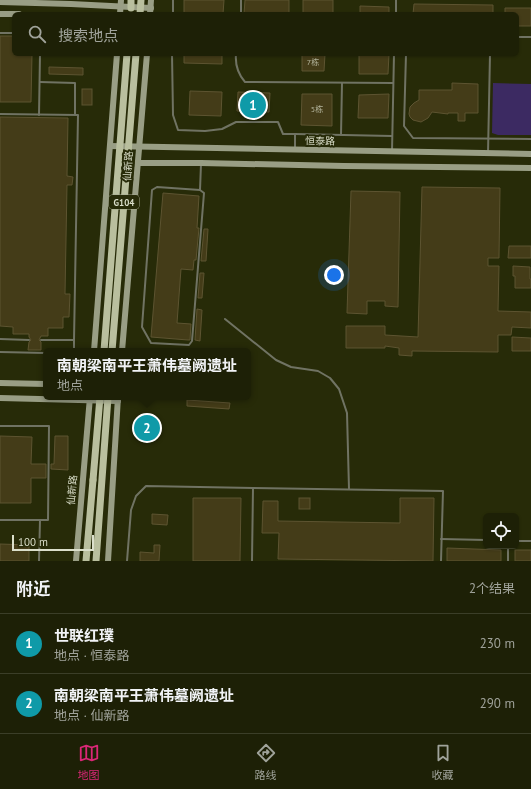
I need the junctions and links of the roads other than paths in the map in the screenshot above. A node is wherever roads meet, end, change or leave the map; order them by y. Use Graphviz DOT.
graph roads {
  1 [pos="131,0"];
  2 [pos="141,0"];
  3 [pos="151,0"];
  4 [pos="173,0"];
  5 [pos="241,0"];
  6 [pos="396,0"];
  7 [pos="0,2"];
  8 [pos="121,3"];
  9 [pos="130,11"];
  10 [pos="150,11"];
  11 [pos="140,12"];
  12 [pos="173,12"];
  13 [pos="241,12"];
  14 [pos="396,12"];
  15 [pos="0,14"];
  16 [pos="12,14"];
  17 [pos="0,33"];
  18 [pos="12,33"];
  19 [pos="519,37"];
  20 [pos="531,37"];
  21 [pos="40,56"];
  22 [pos="117,56"];
  23 [pos="127,56"];
  24 [pos="136,56"];
  25 [pos="147,56"];
  26 [pos="172,56"];
  27 [pos="236,56"];
  28 [pos="394,56"];
  29 [pos="406,56"];
  30 [pos="490,56"];
  31 [pos="40,82"];
  32 [pos="342,83"];
  33 [pos="393,83"];
  34 [pos="0,114"];
  35 [pos="39,115"];
  36 [pos="75,115"];
  37 [pos="295,134"];
  38 [pos="341,135"];
  39 [pos="392,136"];
  40 [pos="488,139"];
  41 [pos="531,139"];
  42 [pos="110,146"];
  43 [pos="139,147"];
  44 [pos="295,150"];
  45 [pos="392,152"];
  46 [pos="488,154"];
  47 [pos="531,154"];
  48 [pos="201,163"];
  49 [pos="138,164"];
  50 [pos="531,168"];
  51 [pos="200,190"];
  52 [pos="225,319"];
  53 [pos="0,339"];
  54 [pos="29,340"];
  55 [pos="41,340"];
  56 [pos="74,340"];
  57 [pos="74,348"];
  58 [pos="94,348"];
  59 [pos="104,348"];
  60 [pos="112,348"];
  61 [pos="122,348"];
  62 [pos="0,352"];
  63 [pos="43,353"];
  64 [pos="0,383"];
  65 [pos="43,384"];
  66 [pos="0,398"];
  67 [pos="43,398"];
  68 [pos="90,400"];
  69 [pos="100,400"];
  70 [pos="108,400"];
  71 [pos="118,400"];
  72 [pos="0,426"];
  73 [pos="253,488"];
  74 [pos="349,490"];
  75 [pos="0,520"];
  76 [pos="40,520"];
  77 [pos="441,539"];
  78 [pos="483,540"];
  79 [pos="519,541"];
  80 [pos="531,541"];
  81 [pos="508,549"];
  82 [pos="39,561"];
  83 [pos="76,561"];
  84 [pos="86,561"];
  85 [pos="96,561"];
  86 [pos="109,561"];
  87 [pos="127,561"];
  88 [pos="252,561"];
  89 [pos="441,561"];
  90 [pos="508,561"];
  1 -- 9 [label="main road, bridge"];
  2 -- 11 [label="main road, bridge"];
  3 -- 10 [label="main road"];
  4 -- 12 [label="lane"];
  5 -- 13 [label="lane"];
  6 -- 14 [label="lane"];
  7 -- 8 [label="main road"];
  8 -- 10 [label="main road"];
  15 -- 16 [label="main road"];
  17 -- 18 [label="lane"];
  19 -- 20 [label="lane"];
  21 -- 31 [label="lane"];
  22 -- 42 [label="main road, 仙新路"];
  23 -- 59 [label="main road, 仙新路, bridge"];
  24 -- 60 [label="main road, 仙新路 / G104, bridge"];
  25 -- 43 [label="main road, 仙新路"];
  26 -- 37 [label="lane"];
  27 -- 32 [label="lane"];
  28 -- 33 [label="lane"];
  29 -- 40 [label="lane"];
  30 -- 40 [label="lane"];
  31 -- 35 [label="lane"];
  31 -- 36 [label="lane"];
  32 -- 33 [label="lane"];
  32 -- 38 [label="lane"];
  33 -- 39 [label="lane"];
  34 -- 35 [label="lane"];
  35 -- 36 [label="lane"];
  36 -- 56 [label="lane"];
  37 -- 38 [label="lane"];
  37 -- 44 [label="lane"];
  38 -- 39 [label="lane"];
  39 -- 45 [label="lane"];
  40 -- 41 [label="lane"];
  40 -- 46 [label="lane"];
  42 -- 43 [label="main road, 恒泰路"];
  42 -- 58 [label="main road, 仙新路"];
  43 -- 44 [label="main road, 恒泰路"];
  43 -- 49 [label="main road, 仙新路"];
  44 -- 45 [label="main road, 恒泰路"];
  45 -- 46 [label="main road, 恒泰路"];
  46 -- 47 [label="main road, 恒泰路"];
  48 -- 49 [label="main road"];
  48 -- 50 [label="main road"];
  48 -- 51 [label="lane"];
  49 -- 61 [label="main road, 仙新路"];
  51 -- 51 [label="lane"];
  52 -- 74 [label="lane"];
  53 -- 54 [label="lane"];
  55 -- 56 [label="lane"];
  56 -- 57 [label="lane"];
  62 -- 63 [label="lane"];
  64 -- 65 [label="main road"];
  66 -- 67 [label="main road"];
  68 -- 83 [label="main road, 仙新路"];
  69 -- 84 [label="main road, 仙新路, bridge"];
  70 -- 85 [label="main road, bridge"];
  71 -- 86 [label="main road"];
  72 -- 76 [label="lane"];
  73 -- 74 [label="lane"];
  73 -- 87 [label="lane"];
  73 -- 88 [label="lane"];
  74 -- 77 [label="lane"];
  75 -- 76 [label="lane"];
  76 -- 82 [label="lane"];
  77 -- 78 [label="lane"];
  77 -- 89 [label="lane"];
  79 -- 80 [label="lane"];
  81 -- 90 [label="lane"];
}
